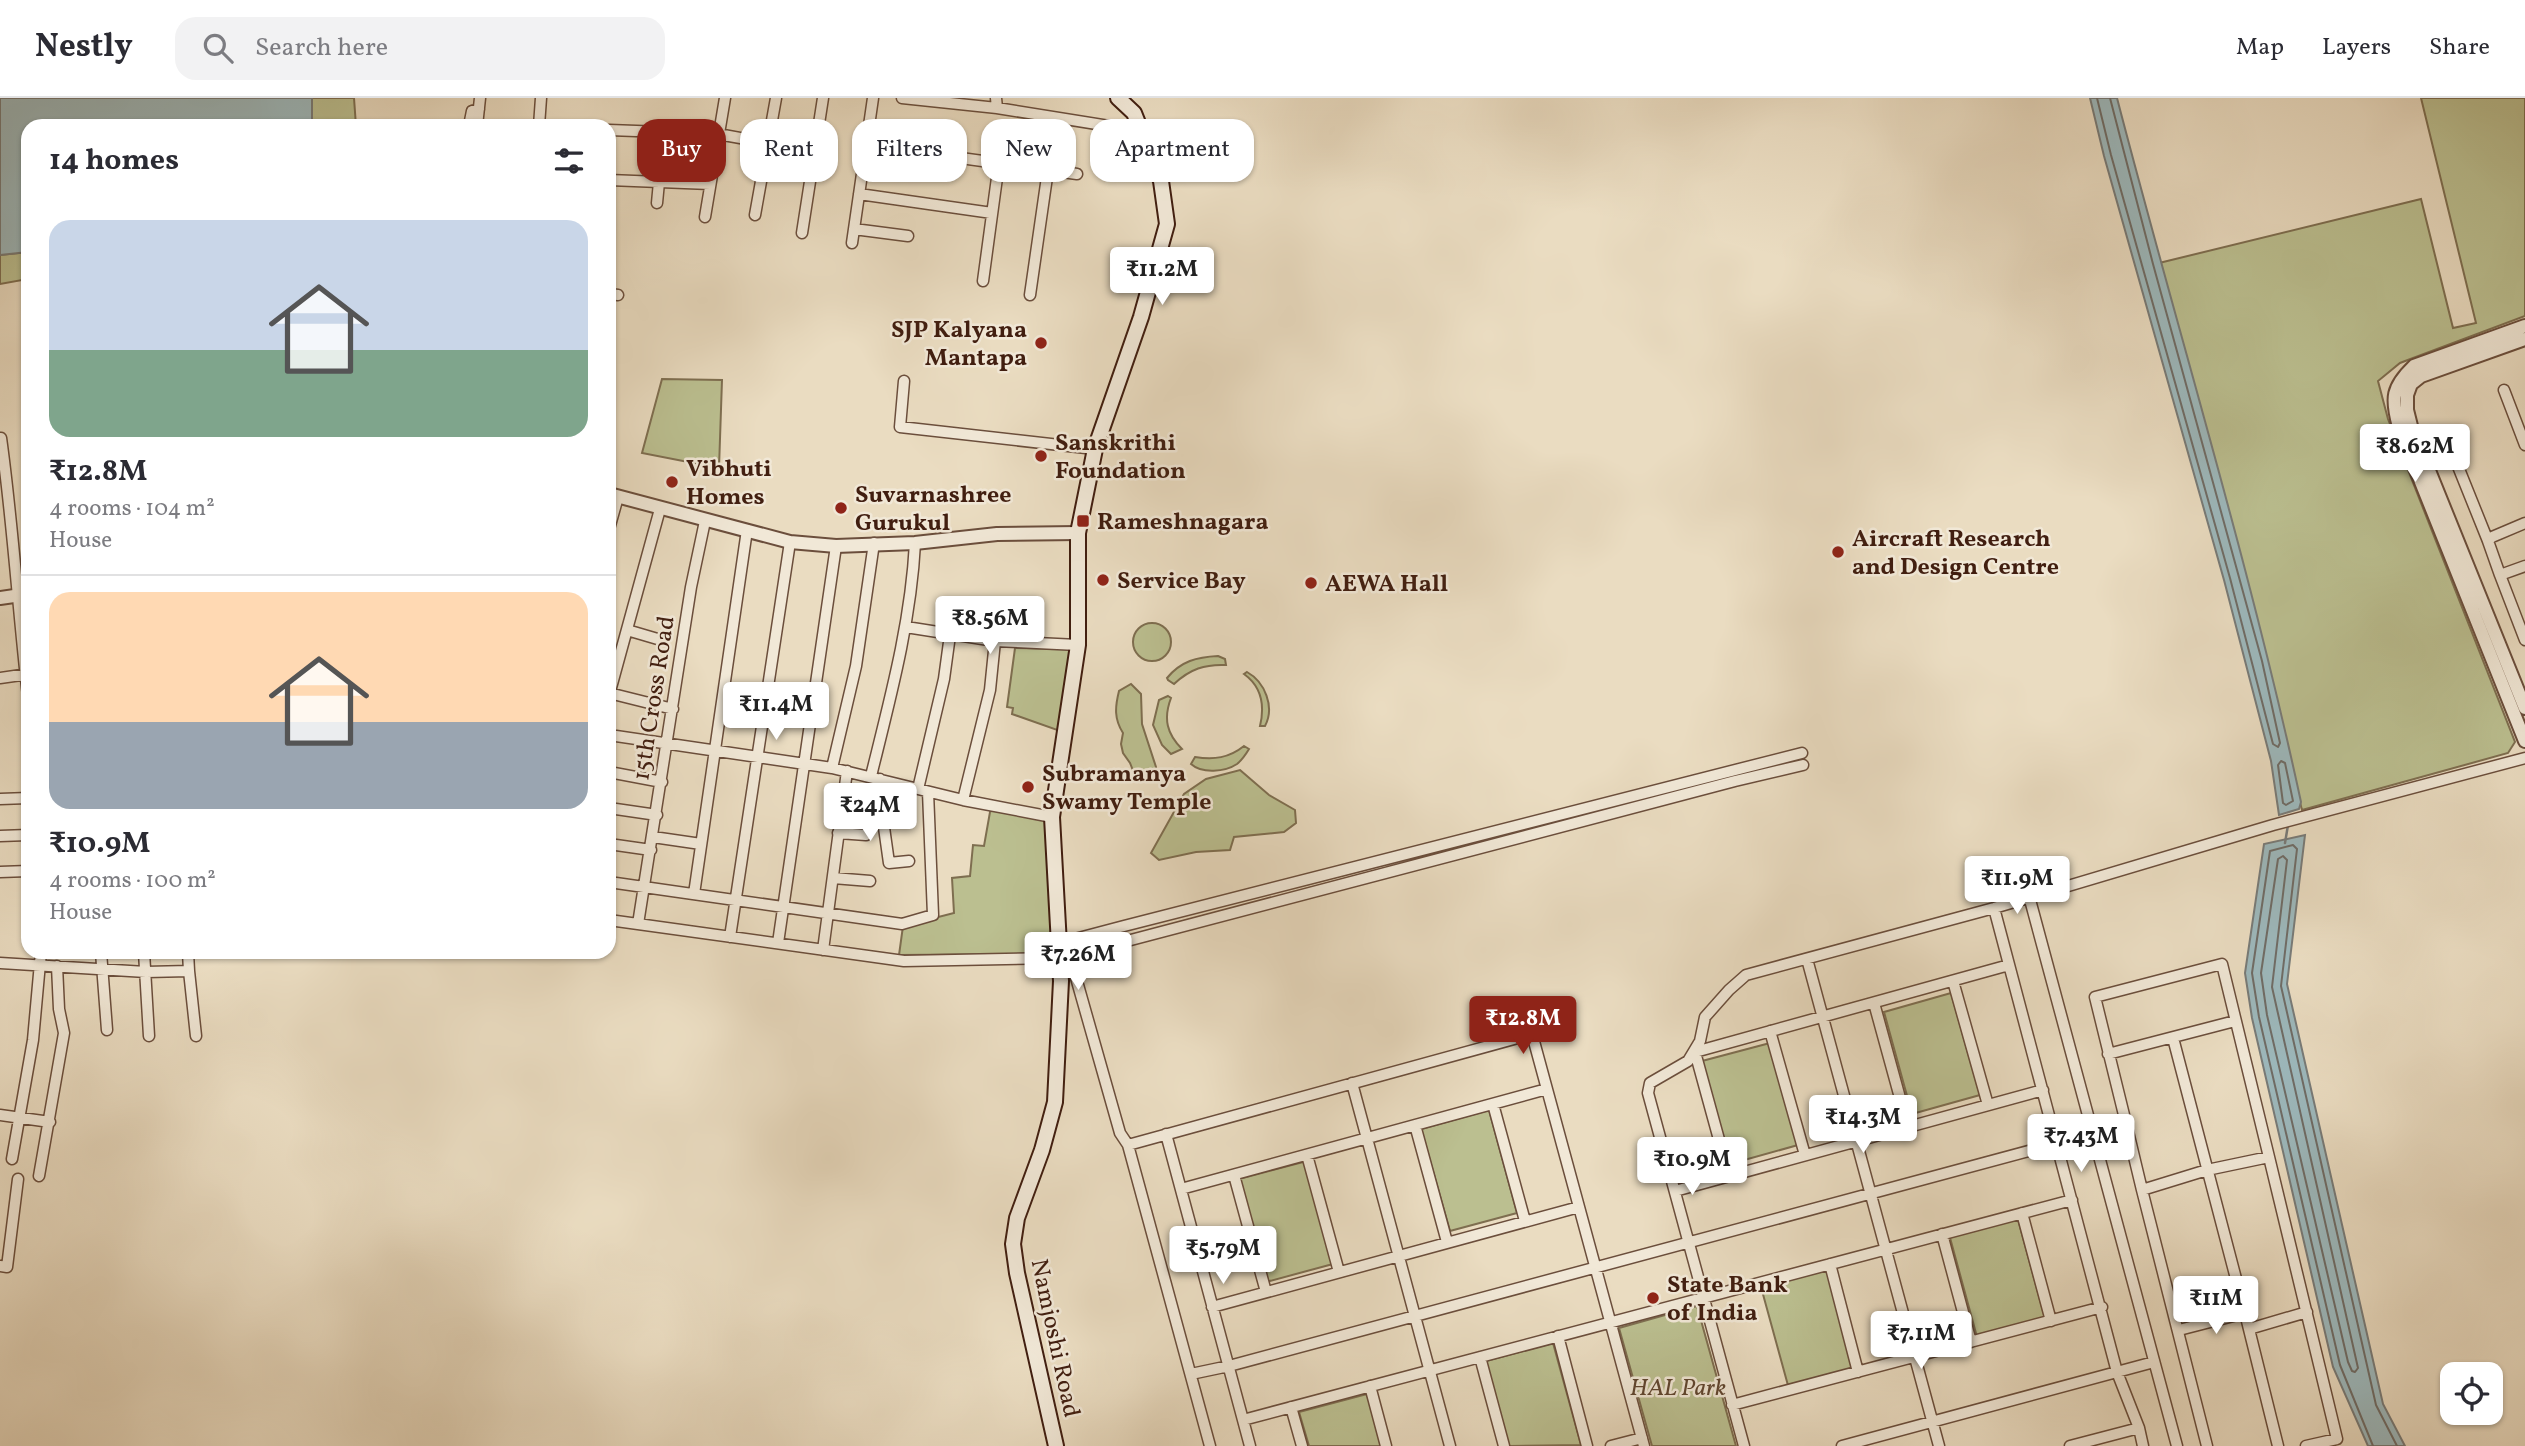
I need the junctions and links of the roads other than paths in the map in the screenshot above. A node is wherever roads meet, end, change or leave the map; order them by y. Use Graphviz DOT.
graph roads {
  1 [pos="541,98"];
  2 [pos="725,98"];
  3 [pos="776,98"];
  4 [pos="823,98"];
  5 [pos="873,98"];
  6 [pos="902,98"];
  7 [pos="1118,98"];
  8 [pos="479,103"];
  9 [pos="997,103"];
  10 [pos="470,119"];
  11 [pos="540,119"];
  12 [pos="721,119"];
  13 [pos="772,119"];
  14 [pos="870,119"];
  15 [pos="1136,119"];
  16 [pos="1090,121"];
  17 [pos="616,130"];
  18 [pos="637,131"];
  19 [pos="616,180"];
  20 [pos="637,181"];
  21 [pos="659,182"];
  22 [pos="761,182"];
  23 [pos="861,182"];
  24 [pos="996,182"];
  25 [pos="1046,182"];
  26 [pos="1161,182"];
  27 [pos="710,184"];
  28 [pos="859,194"];
  29 [pos="657,203"];
  30 [pos="992,213"];
  31 [pos="755,215"];
  32 [pos="705,217"];
  33 [pos="854,229"];
  34 [pos="802,233"];
  35 [pos="908,236"];
  36 [pos="852,243"];
  37 [pos="982,281"];
  38 [pos="1030,295"];
  39 [pos="2525,326"];
  40 [pos="2525,340"];
  41 [pos="904,381"];
  42 [pos="2504,390"];
  43 [pos="1,439"];
  44 [pos="2449,444"];
  45 [pos="2525,445"];
  46 [pos="1095,449"];
  47 [pos="616,496"];
  48 [pos="660,509"];
  49 [pos="705,521"];
  50 [pos="2525,523"];
  51 [pos="747,530"];
  52 [pos="1078,533"];
  53 [pos="2488,541"];
  54 [pos="790,542"];
  55 [pos="874,543"];
  56 [pos="915,543"];
  57 [pos="836,546"];
  58 [pos="2525,566"];
  59 [pos="2500,575"];
  60 [pos="21,587"];
  61 [pos="21,595"];
  62 [pos="0,598"];
  63 [pos="906,627"];
  64 [pos="627,630"];
  65 [pos="950,635"];
  66 [pos="2524,637"];
  67 [pos="661,640"];
  68 [pos="995,641"];
  69 [pos="1078,645"];
  70 [pos="616,658"];
  71 [pos="21,676"];
  72 [pos="0,678"];
  73 [pos="616,696"];
  74 [pos="2525,708"];
  75 [pos="673,709"];
  76 [pos="616,736"];
  77 [pos="2525,741"];
  78 [pos="668,744"];
  79 [pos="714,750"];
  80 [pos="1802,753"];
  81 [pos="759,756"];
  82 [pos="2525,758"];
  83 [pos="803,763"];
  84 [pos="1803,765"];
  85 [pos="832,768"];
  86 [pos="847,771"];
  87 [pos="616,773"];
  88 [pos="876,777"];
  89 [pos="662,782"];
  90 [pos="923,791"];
  91 [pos="21,798"];
  92 [pos="0,799"];
  93 [pos="962,800"];
  94 [pos="616,809"];
  95 [pos="657,815"];
  96 [pos="1052,817"];
  97 [pos="838,833"];
  98 [pos="21,835"];
  99 [pos="866,835"];
  100 [pos="0,836"];
  101 [pos="653,837"];
  102 [pos="701,844"];
  103 [pos="616,846"];
  104 [pos="651,850"];
  105 [pos="909,861"];
  106 [pos="21,871"];
  107 [pos="0,872"];
  108 [pos="832,878"];
  109 [pos="870,881"];
  110 [pos="616,883"];
  111 [pos="645,888"];
  112 [pos="694,894"];
  113 [pos="2029,896"];
  114 [pos="734,900"];
  115 [pos="783,907"];
  116 [pos="1994,908"];
  117 [pos="828,914"];
  118 [pos="616,921"];
  119 [pos="638,924"];
  120 [pos="730,937"];
  121 [pos="778,943"];
  122 [pos="823,950"];
  123 [pos="1063,954"];
  124 [pos="41,959"];
  125 [pos="101,959"];
  126 [pos="145,959"];
  127 [pos="188,959"];
  128 [pos="1807,959"];
  129 [pos="0,963"];
  130 [pos="41,964"];
  131 [pos="2010,965"];
  132 [pos="57,966"];
  133 [pos="102,969"];
  134 [pos="189,971"];
  135 [pos="146,972"];
  136 [pos="1953,981"];
  137 [pos="1874,1003"];
  138 [pos="1823,1017"];
  139 [pos="2235,1021"];
  140 [pos="107,1030"];
  141 [pos="1770,1031"];
  142 [pos="149,1036"];
  143 [pos="196,1036"];
  144 [pos="2173,1038"];
  145 [pos="1695,1052"];
  146 [pos="2108,1054"];
  147 [pos="1352,1083"];
  148 [pos="1547,1089"];
  149 [pos="2043,1090"];
  150 [pos="1493,1104"];
  151 [pos="1987,1105"];
  152 [pos="0,1115"];
  153 [pos="19,1117"];
  154 [pos="2125,1119"];
  155 [pos="50,1122"];
  156 [pos="1415,1125"];
  157 [pos="1908,1127"];
  158 [pos="2092,1133"];
  159 [pos="1166,1134"];
  160 [pos="1367,1139"];
  161 [pos="1857,1141"];
  162 [pos="2057,1143"];
  163 [pos="1128,1145"];
  164 [pos="1307,1155"];
  165 [pos="1805,1155"];
  166 [pos="2269,1157"];
  167 [pos="12,1159"];
  168 [pos="2207,1170"];
  169 [pos="1234,1175"];
  170 [pos="39,1176"];
  171 [pos="1729,1176"];
  172 [pos="18,1179"];
  173 [pos="1181,1189"];
  174 [pos="2142,1190"];
  175 [pos="1675,1191"];
  176 [pos="1871,1193"];
  177 [pos="2072,1200"];
  178 [pos="1579,1207"];
  179 [pos="2022,1213"];
  180 [pos="1525,1221"];
  181 [pos="1942,1234"];
  182 [pos="1447,1242"];
  183 [pos="1688,1242"];
  184 [pos="1886,1249"];
  185 [pos="1399,1256"];
  186 [pos="1830,1264"];
  187 [pos="0,1266"];
  188 [pos="1595,1267"];
  189 [pos="1339,1272"];
  190 [pos="1266,1292"];
  191 [pos="1703,1297"];
  192 [pos="1212,1307"];
  193 [pos="2102,1307"];
  194 [pos="2307,1312"];
  195 [pos="2245,1313"];
  196 [pos="1415,1316"];
  197 [pos="2051,1321"];
  198 [pos="1610,1322"];
  199 [pos="2249,1329"];
  200 [pos="2179,1330"];
  201 [pos="1558,1336"];
  202 [pos="1971,1342"];
  203 [pos="1480,1357"];
  204 [pos="1915,1357"];
  205 [pos="2154,1362"];
  206 [pos="1228,1366"];
  207 [pos="1430,1370"];
  208 [pos="1858,1372"];
  209 [pos="2117,1372"];
  210 [pos="1191,1374"];
  211 [pos="1370,1386"];
  212 [pos="1732,1405"];
  213 [pos="1291,1407"];
  214 [pos="1243,1420"];
  215 [pos="1933,1422"];
  216 [pos="2139,1428"];
  217 [pos="1643,1442"];
  218 [pos="2077,1445"];
  219 [pos="1056,1446"];
  220 [pos="1210,1446"];
  221 [pos="1250,1446"];
  222 [pos="1302,1446"];
  223 [pos="1386,1446"];
  224 [pos="1450,1446"];
  225 [pos="1504,1446"];
  226 [pos="1587,1446"];
  227 [pos="1611,1446"];
  228 [pos="1744,1446"];
  229 [pos="1842,1446"];
  230 [pos="1939,1446"];
  231 [pos="2143,1446"];
  232 [pos="2177,1446"];
  233 [pos="2207,1446"];
  234 [pos="2277,1446"];
  235 [pos="2306,1446"];
  1 -- 11 [label="street"];
  2 -- 12 [label="street"];
  3 -- 13 [label="street"];
  4 -- 34 [label="street"];
  5 -- 14 [label="street"];
  6 -- 9 [label="street"];
  7 -- 15 [label="main road, Namjoshi Road"];
  8 -- 10 [label="street"];
  9 -- 16 [label="street"];
  17 -- 18 [label="street"];
  19 -- 20 [label="street"];
  21 -- 27 [label="street"];
  21 -- 29 [label="street"];
  22 -- 31 [label="street"];
  23 -- 28 [label="street"];
  24 -- 30 [label="street"];
  25 -- 38 [label="street"];
  26 -- 46 [label="main road, Namjoshi Road"];
  27 -- 32 [label="street"];
  28 -- 30 [label="street"];
  28 -- 33 [label="street"];
  30 -- 37 [label="street"];
  33 -- 35 [label="street"];
  33 -- 36 [label="street"];
  39 -- 77 [label="street"];
  40 -- 74 [label="street"];
  41 -- 46 [label="street"];
  42 -- 45 [label="street"];
  43 -- 60 [label="street"];
  44 -- 53 [label="street"];
  46 -- 52 [label="main road, Namjoshi Road"];
  47 -- 48 [label="street"];
  48 -- 49 [label="street"];
  48 -- 64 [label="street"];
  49 -- 51 [label="street"];
  49 -- 75 [label="street, 15th Cross Road"];
  50 -- 53 [label="street"];
  51 -- 54 [label="street"];
  51 -- 79 [label="street"];
  52 -- 56 [label="street"];
  52 -- 69 [label="main road, Namjoshi Road"];
  53 -- 59 [label="street"];
  54 -- 57 [label="street"];
  54 -- 81 [label="street"];
  55 -- 56 [label="street"];
  55 -- 57 [label="street"];
  55 -- 85 [label="street"];
  56 -- 63 [label="street"];
  57 -- 83 [label="street"];
  58 -- 59 [label="street"];
  59 -- 66 [label="street"];
  61 -- 62 [label="street"];
  63 -- 65 [label="street"];
  63 -- 88 [label="street"];
  64 -- 67 [label="street"];
  64 -- 70 [label="street"];
  65 -- 68 [label="street"];
  65 -- 90 [label="street"];
  68 -- 69 [label="street"];
  68 -- 93 [label="street"];
  69 -- 96 [label="main road, Namjoshi Road"];
  71 -- 72 [label="street"];
  73 -- 75 [label="street"];
  75 -- 78 [label="street, 15th Cross Road"];
  76 -- 78 [label="street"];
  78 -- 79 [label="street"];
  78 -- 89 [label="street, 15th Cross Road"];
  79 -- 81 [label="street"];
  79 -- 102 [label="street"];
  80 -- 123 [label="street"];
  81 -- 83 [label="street"];
  81 -- 114 [label="street"];
  82 -- 113 [label="street"];
  83 -- 85 [label="street"];
  83 -- 115 [label="street"];
  84 -- 123 [label="street"];
  85 -- 86 [label="street"];
  86 -- 88 [label="street"];
  86 -- 97 [label="street"];
  87 -- 89 [label="street"];
  88 -- 90 [label="street"];
  88 -- 105 [label="street"];
  89 -- 95 [label="street, 15th Cross Road"];
  90 -- 93 [label="street"];
  90 -- 117 [label="street"];
  91 -- 92 [label="street"];
  93 -- 96 [label="street"];
  94 -- 95 [label="street"];
  95 -- 101 [label="street, 15th Cross Road"];
  96 -- 123 [label="main road, Namjoshi Road"];
  97 -- 99 [label="street"];
  97 -- 108 [label="street"];
  98 -- 100 [label="street"];
  101 -- 102 [label="street"];
  101 -- 104 [label="street, 15th Cross Road"];
  102 -- 112 [label="street"];
  103 -- 104 [label="street"];
  104 -- 111 [label="street, 15th Cross Road"];
  106 -- 107 [label="street"];
  108 -- 109 [label="street"];
  108 -- 117 [label="street"];
  110 -- 111 [label="street"];
  111 -- 112 [label="street"];
  111 -- 119 [label="street, 15th Cross Road"];
  112 -- 114 [label="street"];
  113 -- 116 [label="street"];
  113 -- 158 [label="street"];
  114 -- 115 [label="street"];
  114 -- 120 [label="street"];
  115 -- 117 [label="street"];
  115 -- 121 [label="street"];
  116 -- 128 [label="street"];
  116 -- 131 [label="street"];
  117 -- 122 [label="street"];
  118 -- 119 [label="street"];
  119 -- 120 [label="street"];
  120 -- 121 [label="street"];
  121 -- 122 [label="street"];
  122 -- 123 [label="street"];
  123 -- 163 [label="street"];
  123 -- 219 [label="main road, Namjoshi Road"];
  124 -- 130 [label="street"];
  125 -- 133 [label="street"];
  126 -- 135 [label="street"];
  127 -- 134 [label="street"];
  128 -- 138 [label="street"];
  128 -- 145 [label="street"];
  129 -- 130 [label="street"];
  130 -- 132 [label="street"];
  130 -- 153 [label="street"];
  131 -- 136 [label="street"];
  131 -- 149 [label="street"];
  132 -- 133 [label="street"];
  132 -- 155 [label="street"];
  133 -- 135 [label="street"];
  133 -- 140 [label="street"];
  134 -- 135 [label="street"];
  134 -- 143 [label="street"];
  135 -- 142 [label="street"];
  136 -- 137 [label="street"];
  136 -- 151 [label="street"];
  137 -- 138 [label="street"];
  137 -- 157 [label="street"];
  138 -- 141 [label="street"];
  138 -- 161 [label="street"];
  139 -- 144 [label="street"];
  139 -- 146 [label="street"];
  139 -- 166 [label="street"];
  141 -- 145 [label="street"];
  141 -- 165 [label="street"];
  144 -- 146 [label="street"];
  144 -- 168 [label="street"];
  145 -- 171 [label="street"];
  145 -- 175 [label="street"];
  146 -- 154 [label="street"];
  147 -- 148 [label="street"];
  147 -- 159 [label="street"];
  147 -- 160 [label="street"];
  148 -- 150 [label="street"];
  148 -- 178 [label="street"];
  149 -- 151 [label="street"];
  149 -- 162 [label="street"];
  150 -- 156 [label="street"];
  150 -- 180 [label="street"];
  151 -- 157 [label="street"];
  152 -- 153 [label="street"];
  153 -- 155 [label="street"];
  153 -- 167 [label="street"];
  154 -- 158 [label="street"];
  154 -- 174 [label="street"];
  155 -- 170 [label="street"];
  156 -- 160 [label="street"];
  156 -- 182 [label="street"];
  157 -- 161 [label="street"];
  158 -- 162 [label="street"];
  158 -- 205 [label="street"];
  159 -- 163 [label="street"];
  159 -- 173 [label="street"];
  160 -- 164 [label="street"];
  160 -- 185 [label="street"];
  161 -- 165 [label="street"];
  161 -- 176 [label="street"];
  162 -- 176 [label="street"];
  162 -- 177 [label="street"];
  163 -- 210 [label="street"];
  164 -- 169 [label="street"];
  164 -- 189 [label="street"];
  165 -- 171 [label="street"];
  166 -- 168 [label="street"];
  166 -- 194 [label="street"];
  168 -- 174 [label="street"];
  168 -- 195 [label="street"];
  169 -- 173 [label="street"];
  169 -- 190 [label="street"];
  171 -- 175 [label="street"];
  172 -- 187 [label="street"];
  173 -- 192 [label="street"];
  174 -- 200 [label="street"];
  175 -- 183 [label="street"];
  176 -- 183 [label="street"];
  176 -- 184 [label="street"];
  177 -- 179 [label="street"];
  177 -- 193 [label="street"];
  178 -- 180 [label="street"];
  178 -- 188 [label="street"];
  179 -- 181 [label="street"];
  179 -- 197 [label="street"];
  180 -- 182 [label="street"];
  181 -- 184 [label="street"];
  181 -- 202 [label="street"];
  182 -- 185 [label="street"];
  183 -- 188 [label="street"];
  183 -- 191 [label="street"];
  184 -- 186 [label="street"];
  184 -- 204 [label="street"];
  185 -- 189 [label="street"];
  185 -- 196 [label="street"];
  186 -- 191 [label="street"];
  186 -- 208 [label="street"];
  188 -- 196 [label="street"];
  188 -- 198 [label="street"];
  189 -- 190 [label="street"];
  190 -- 192 [label="street"];
  191 -- 198 [label="street"];
  191 -- 212 [label="street"];
  192 -- 206 [label="street"];
  193 -- 197 [label="street"];
  193 -- 209 [label="street"];
  194 -- 199 [label="street"];
  194 -- 235 [label="street"];
  195 -- 199 [label="street"];
  195 -- 200 [label="street"];
  196 -- 206 [label="street"];
  196 -- 207 [label="street"];
  197 -- 202 [label="street"];
  198 -- 201 [label="street"];
  198 -- 217 [label="street"];
  199 -- 234 [label="street"];
  200 -- 233 [label="street"];
  201 -- 203 [label="street"];
  201 -- 226 [label="street"];
  202 -- 204 [label="street"];
  203 -- 207 [label="street"];
  203 -- 225 [label="street"];
  204 -- 208 [label="street"];
  204 -- 215 [label="street"];
  205 -- 209 [label="street"];
  205 -- 232 [label="street"];
  206 -- 210 [label="street"];
  206 -- 214 [label="street"];
  207 -- 211 [label="street"];
  207 -- 224 [label="street"];
  208 -- 212 [label="street"];
  209 -- 215 [label="street"];
  209 -- 216 [label="street"];
  210 -- 220 [label="street"];
  211 -- 213 [label="street"];
  211 -- 223 [label="street"];
  212 -- 228 [label="street"];
  213 -- 214 [label="street"];
  213 -- 222 [label="street"];
  214 -- 221 [label="street"];
  215 -- 229 [label="street"];
  215 -- 230 [label="street"];
  216 -- 218 [label="street"];
  216 -- 231 [label="street"];
  217 -- 227 [label="street"];
}
